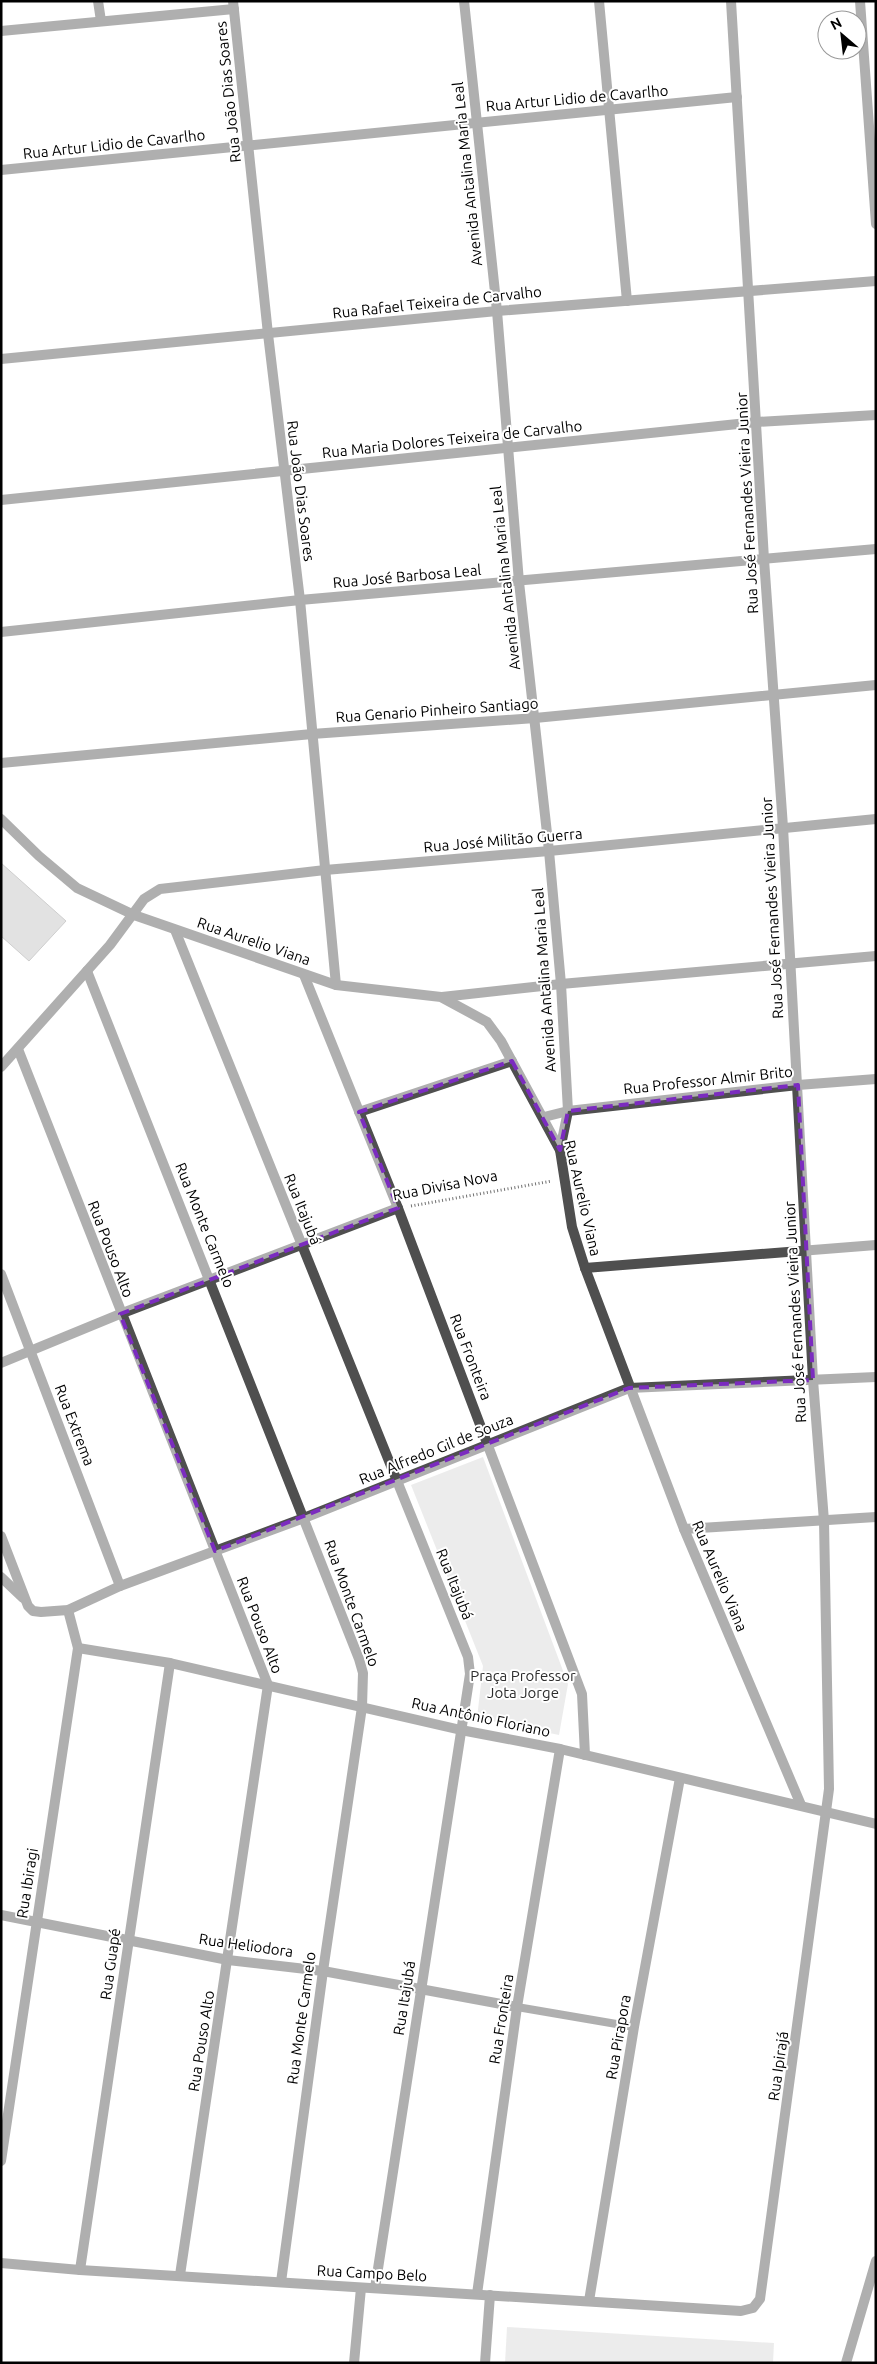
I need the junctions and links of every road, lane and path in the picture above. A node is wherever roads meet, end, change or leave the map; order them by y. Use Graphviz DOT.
graph roads {
  1 [pos="98,1"];
  2 [pos="464,1"];
  3 [pos="600,1"];
  4 [pos="731,1"];
  5 [pos="860,1"];
  6 [pos="234,5"];
  7 [pos="101,21"];
  8 [pos="1,31"];
  9 [pos="737,98"];
  10 [pos="609,110"];
  11 [pos="476,122"];
  12 [pos="248,146"];
  13 [pos="873,154"];
  14 [pos="1,170"];
  15 [pos="876,224"];
  16 [pos="876,281"];
  17 [pos="749,289"];
  18 [pos="627,301"];
  19 [pos="497,310"];
  20 [pos="268,334"];
  21 [pos="1,359"];
  22 [pos="876,415"];
  23 [pos="757,422"];
  24 [pos="507,447"];
  25 [pos="283,472"];
  26 [pos="1,500"];
  27 [pos="876,549"];
  28 [pos="764,559"];
  29 [pos="519,582"];
  30 [pos="300,600"];
  31 [pos="1,632"];
  32 [pos="876,685"];
  33 [pos="773,694"];
  34 [pos="535,718"];
  35 [pos="312,734"];
  36 [pos="1,763"];
  37 [pos="1,819"];
  38 [pos="876,819"];
  39 [pos="784,827"];
  40 [pos="549,851"];
  41 [pos="325,870"];
  42 [pos="137,910"];
  43 [pos="175,930"];
  44 [pos="876,956"];
  45 [pos="791,963"];
  46 [pos="87,971"];
  47 [pos="304,976"];
  48 [pos="561,984"];
  49 [pos="336,985"];
  50 [pos="441,997"];
  51 [pos="18,1049"];
  52 [pos="512,1061"];
  53 [pos="1,1067"];
  54 [pos="876,1079"];
  55 [pos="798,1085"];
  56 [pos="568,1111"];
  57 [pos="359,1112"];
  58 [pos="544,1117"];
  59 [pos="560,1150"];
  60 [pos="563,1179"];
  61 [pos="398,1208"];
  62 [pos="301,1245"];
  63 [pos="876,1245"];
  64 [pos="806,1249"];
  65 [pos="585,1268"];
  66 [pos="1,1274"];
  67 [pos="210,1280"];
  68 [pos="120,1314"];
  69 [pos="31,1351"];
  70 [pos="1,1363"];
  71 [pos="876,1377"];
  72 [pos="813,1380"];
  73 [pos="629,1388"];
  74 [pos="488,1444"];
  75 [pos="397,1480"];
  76 [pos="876,1517"];
  77 [pos="304,1518"];
  78 [pos="824,1522"];
  79 [pos="684,1529"];
  80 [pos="1,1536"];
  81 [pos="215,1551"];
  82 [pos="1,1577"];
  83 [pos="120,1586"];
  84 [pos="26,1600"];
  85 [pos="68,1610"];
  86 [pos="78,1648"];
  87 [pos="170,1663"];
  88 [pos="268,1685"];
  89 [pos="362,1707"];
  90 [pos="461,1730"];
  91 [pos="560,1749"];
  92 [pos="585,1755"];
  93 [pos="680,1778"];
  94 [pos="801,1805"];
  95 [pos="826,1812"];
  96 [pos="876,1824"];
  97 [pos="1,1915"];
  98 [pos="36,1923"];
  99 [pos="129,1941"];
  100 [pos="228,1960"];
  101 [pos="322,1971"];
  102 [pos="420,1989"];
  103 [pos="518,2007"];
  104 [pos="634,2027"];
  105 [pos="1,2161"];
  106 [pos="876,2261"];
  107 [pos="1,2263"];
  108 [pos="80,2270"];
  109 [pos="180,2275"];
  110 [pos="281,2282"];
  111 [pos="361,2288"];
  112 [pos="375,2288"];
  113 [pos="477,2294"];
  114 [pos="490,2295"];
  115 [pos="589,2302"];
  116 [pos="741,2311"];
  117 [pos="354,2363"];
  118 [pos="485,2363"];
  119 [pos="846,2363"];
  1 -- 7 [label="street"];
  2 -- 11 [label="street, Avenida Antalina Maria Leal"];
  3 -- 10 [label="street"];
  4 -- 9 [label="street, Rua José Fernandes Vieira Junior"];
  5 -- 13 [label="street"];
  6 -- 7 [label="street"];
  6 -- 12 [label="street, Rua João Dias Soares"];
  7 -- 8 [label="street"];
  9 -- 10 [label="street, Rua Artur Lidio de Cavarlho"];
  9 -- 17 [label="street, Rua José Fernandes Vieira Junior"];
  10 -- 11 [label="street, Rua Artur Lidio de Cavarlho"];
  10 -- 18 [label="street"];
  11 -- 12 [label="street, Rua Artur Lidio de Cavarlho"];
  11 -- 19 [label="street, Avenida Antalina Maria Leal"];
  12 -- 14 [label="street, Rua Artur Lidio de Cavarlho"];
  12 -- 20 [label="street, Rua João Dias Soares"];
  13 -- 15 [label="street"];
  16 -- 17 [label="street, Rua Rafael Teixeira de Carvalho"];
  17 -- 18 [label="street, Rua Rafael Teixeira de Carvalho"];
  17 -- 23 [label="street, Rua José Fernandes Vieira Junior"];
  18 -- 19 [label="street, Rua Rafael Teixeira de Carvalho"];
  19 -- 20 [label="street, Rua Rafael Teixeira de Carvalho"];
  19 -- 24 [label="street, Avenida Antalina Maria Leal"];
  20 -- 21 [label="street, Rua Rafael Teixeira de Carvalho"];
  20 -- 25 [label="street, Rua João Dias Soares"];
  22 -- 23 [label="street, Rua Maria Dolores Teixeira de Carvalho"];
  23 -- 24 [label="street, Rua Maria Dolores Teixeira de Carvalho"];
  23 -- 28 [label="street, Rua José Fernandes Vieira Junior"];
  24 -- 25 [label="street, Rua Maria Dolores Teixeira de Carvalho"];
  24 -- 29 [label="street, Avenida Antalina Maria Leal"];
  25 -- 26 [label="street, Rua Maria Dolores Teixeira de Carvalho"];
  25 -- 30 [label="street, Rua João Dias Soares"];
  27 -- 28 [label="street, Rua José Barbosa Leal"];
  28 -- 29 [label="street, Rua José Barbosa Leal"];
  28 -- 33 [label="street, Rua José Fernandes Vieira Junior"];
  29 -- 30 [label="street, Rua José Barbosa Leal"];
  29 -- 34 [label="street, Avenida Antalina Maria Leal"];
  30 -- 31 [label="street, Rua José Barbosa Leal"];
  30 -- 35 [label="street, Rua João Dias Soares"];
  32 -- 33 [label="street, Rua Genario Pinheiro Santiago"];
  33 -- 34 [label="street, Rua Genario Pinheiro Santiago"];
  33 -- 39 [label="street, Rua José Fernandes Vieira Junior"];
  34 -- 35 [label="street, Rua Genario Pinheiro Santiago"];
  34 -- 40 [label="street, Avenida Antalina Maria Leal"];
  35 -- 36 [label="street, Rua Genario Pinheiro Santiago"];
  35 -- 41 [label="street, Rua João Dias Soares"];
  37 -- 42 [label="street, Rua Aurelio Viana"];
  38 -- 39 [label="street, Rua José Militão Guerra"];
  39 -- 40 [label="street, Rua José Militão Guerra"];
  39 -- 45 [label="street, Rua José Fernandes Vieira Junior"];
  40 -- 41 [label="street, Rua José Militão Guerra"];
  40 -- 48 [label="street, Avenida Antalina Maria Leal"];
  41 -- 42 [label="street, Rua José Militão Guerra"];
  41 -- 49 [label="street, Rua João Dias Soares"];
  42 -- 43 [label="street, Rua Aurelio Viana"];
  42 -- 46 [label="street, Rua José Militão Guerra"];
  43 -- 47 [label="street, Rua Aurelio Viana"];
  43 -- 62 [label="street, Rua Itajubá"];
  44 -- 45 [label="street"];
  45 -- 48 [label="street"];
  45 -- 55 [label="street, Rua José Fernandes Vieira Junior"];
  46 -- 51 [label="street, Rua José Militão Guerra"];
  46 -- 67 [label="street, Rua Monte Carmelo"];
  47 -- 49 [label="street, Rua Aurelio Viana"];
  47 -- 57 [label="street, Rua Fronteira"];
  48 -- 50 [label="street"];
  48 -- 56 [label="street, Avenida Antalina Maria Leal"];
  49 -- 50 [label="street, Rua Aurelio Viana"];
  50 -- 52 [label="street, Rua Aurelio Viana"];
  51 -- 53 [label="street, Rua José Militão Guerra"];
  51 -- 68 [label="street, Rua Pouso Alto"];
  52 -- 57 [label="street"];
  52 -- 58 [label="street, Rua Aurelio Viana"];
  54 -- 55 [label="street, Rua Professor Almir Brito"];
  55 -- 56 [label="street, Rua Professor Almir Brito"];
  55 -- 64 [label="street, Rua José Fernandes Vieira Junior"];
  56 -- 58 [label="street, Rua Professor Almir Brito"];
  56 -- 59 [label="street, Avenida Antalina Maria Leal"];
  57 -- 61 [label="street, Rua Fronteira"];
  58 -- 59 [label="street, Rua Aurelio Viana"];
  59 -- 60 [label="street, Rua Aurelio Viana"];
  60 -- 61 [label="path, Rua Divisa Nova"];
  60 -- 65 [label="street, Rua Aurelio Viana"];
  61 -- 62 [label="street, Rua Divisa Nova"];
  61 -- 74 [label="street, Rua Fronteira"];
  62 -- 67 [label="street, Rua Divisa Nova"];
  62 -- 75 [label="street, Rua Itajubá"];
  63 -- 64 [label="street"];
  64 -- 65 [label="street"];
  64 -- 72 [label="street, Rua José Fernandes Vieira Junior"];
  65 -- 73 [label="street, Rua Aurelio Viana"];
  66 -- 69 [label="street, Rua Extrema"];
  67 -- 68 [label="street, Rua Divisa Nova"];
  67 -- 77 [label="street, Rua Monte Carmelo"];
  68 -- 69 [label="street, Rua Divisa Nova"];
  68 -- 81 [label="street, Rua Pouso Alto"];
  69 -- 70 [label="street, Rua Divisa Nova"];
  69 -- 83 [label="street, Rua Extrema"];
  71 -- 72 [label="street, Rua Alfredo Gil de Souza"];
  72 -- 73 [label="street, Rua Alfredo Gil de Souza"];
  72 -- 78 [label="street, Rua José Fernandes Vieira Junior"];
  73 -- 74 [label="street, Rua Alfredo Gil de Souza"];
  73 -- 79 [label="street, Rua Aurelio Viana"];
  74 -- 75 [label="street, Rua Alfredo Gil de Souza"];
  74 -- 92 [label="street, Rua Fronteira"];
  75 -- 77 [label="street, Rua Alfredo Gil de Souza"];
  75 -- 90 [label="street, Rua Itajubá"];
  76 -- 78 [label="street"];
  77 -- 81 [label="street, Rua Alfredo Gil de Souza"];
  77 -- 89 [label="street, Rua Monte Carmelo"];
  78 -- 79 [label="street"];
  78 -- 95 [label="street, Rua José Fernandes Vieira Junior"];
  79 -- 94 [label="street, Rua Aurelio Viana"];
  80 -- 84 [label="street"];
  81 -- 83 [label="street, Rua Alfredo Gil de Souza"];
  81 -- 88 [label="street, Rua Pouso Alto"];
  82 -- 84 [label="street"];
  83 -- 85 [label="street, Rua Alfredo Gil de Souza"];
  84 -- 85 [label="street, Rua Alfredo Gil de Souza"];
  85 -- 86 [label="street, Rua Ibiragi"];
  86 -- 87 [label="street, Rua Antônio Floriano"];
  86 -- 98 [label="street, Rua Ibiragi"];
  87 -- 88 [label="street, Rua Antônio Floriano"];
  87 -- 99 [label="street, Rua Guapé"];
  88 -- 89 [label="street, Rua Antônio Floriano"];
  88 -- 100 [label="street, Rua Pouso Alto"];
  89 -- 90 [label="street, Rua Antônio Floriano"];
  89 -- 101 [label="street, Rua Monte Carmelo"];
  90 -- 91 [label="street, Rua Antônio Floriano"];
  90 -- 102 [label="street, Rua Itajubá"];
  91 -- 92 [label="street, Rua Antônio Floriano"];
  91 -- 103 [label="street, Rua Fronteira"];
  92 -- 93 [label="street, Rua Antônio Floriano"];
  93 -- 94 [label="street, Rua Antônio Floriano"];
  93 -- 104 [label="street, Rua Pirapora"];
  94 -- 95 [label="street, Rua Antônio Floriano"];
  95 -- 96 [label="street, Rua Antônio Floriano"];
  95 -- 116 [label="street, Rua Ipirajá"];
  97 -- 98 [label="street, Rua Heliodora"];
  98 -- 99 [label="street, Rua Heliodora"];
  98 -- 105 [label="street, Rua Ibiragi"];
  99 -- 100 [label="street, Rua Heliodora"];
  99 -- 108 [label="street, Rua Guapé"];
  100 -- 101 [label="street, Rua Heliodora"];
  100 -- 109 [label="street, Rua Pouso Alto"];
  101 -- 102 [label="street, Rua Heliodora"];
  101 -- 110 [label="street, Rua Monte Carmelo"];
  102 -- 103 [label="street, Rua Heliodora"];
  102 -- 112 [label="street, Rua Itajubá"];
  103 -- 104 [label="lane, Rua Heliodora"];
  103 -- 113 [label="street, Rua Fronteira"];
  104 -- 115 [label="street, Rua Pirapora"];
  106 -- 119 [label="street"];
  107 -- 108 [label="street, Rua Campo Belo"];
  108 -- 109 [label="street, Rua Campo Belo"];
  109 -- 110 [label="street, Rua Campo Belo"];
  110 -- 111 [label="street, Rua Campo Belo"];
  111 -- 112 [label="street, Rua Campo Belo"];
  111 -- 117 [label="street"];
  112 -- 113 [label="street, Rua Campo Belo"];
  113 -- 114 [label="street, Rua Campo Belo"];
  114 -- 115 [label="street, Rua Campo Belo"];
  114 -- 118 [label="street"];
  115 -- 116 [label="street, Rua Campo Belo"];
}
